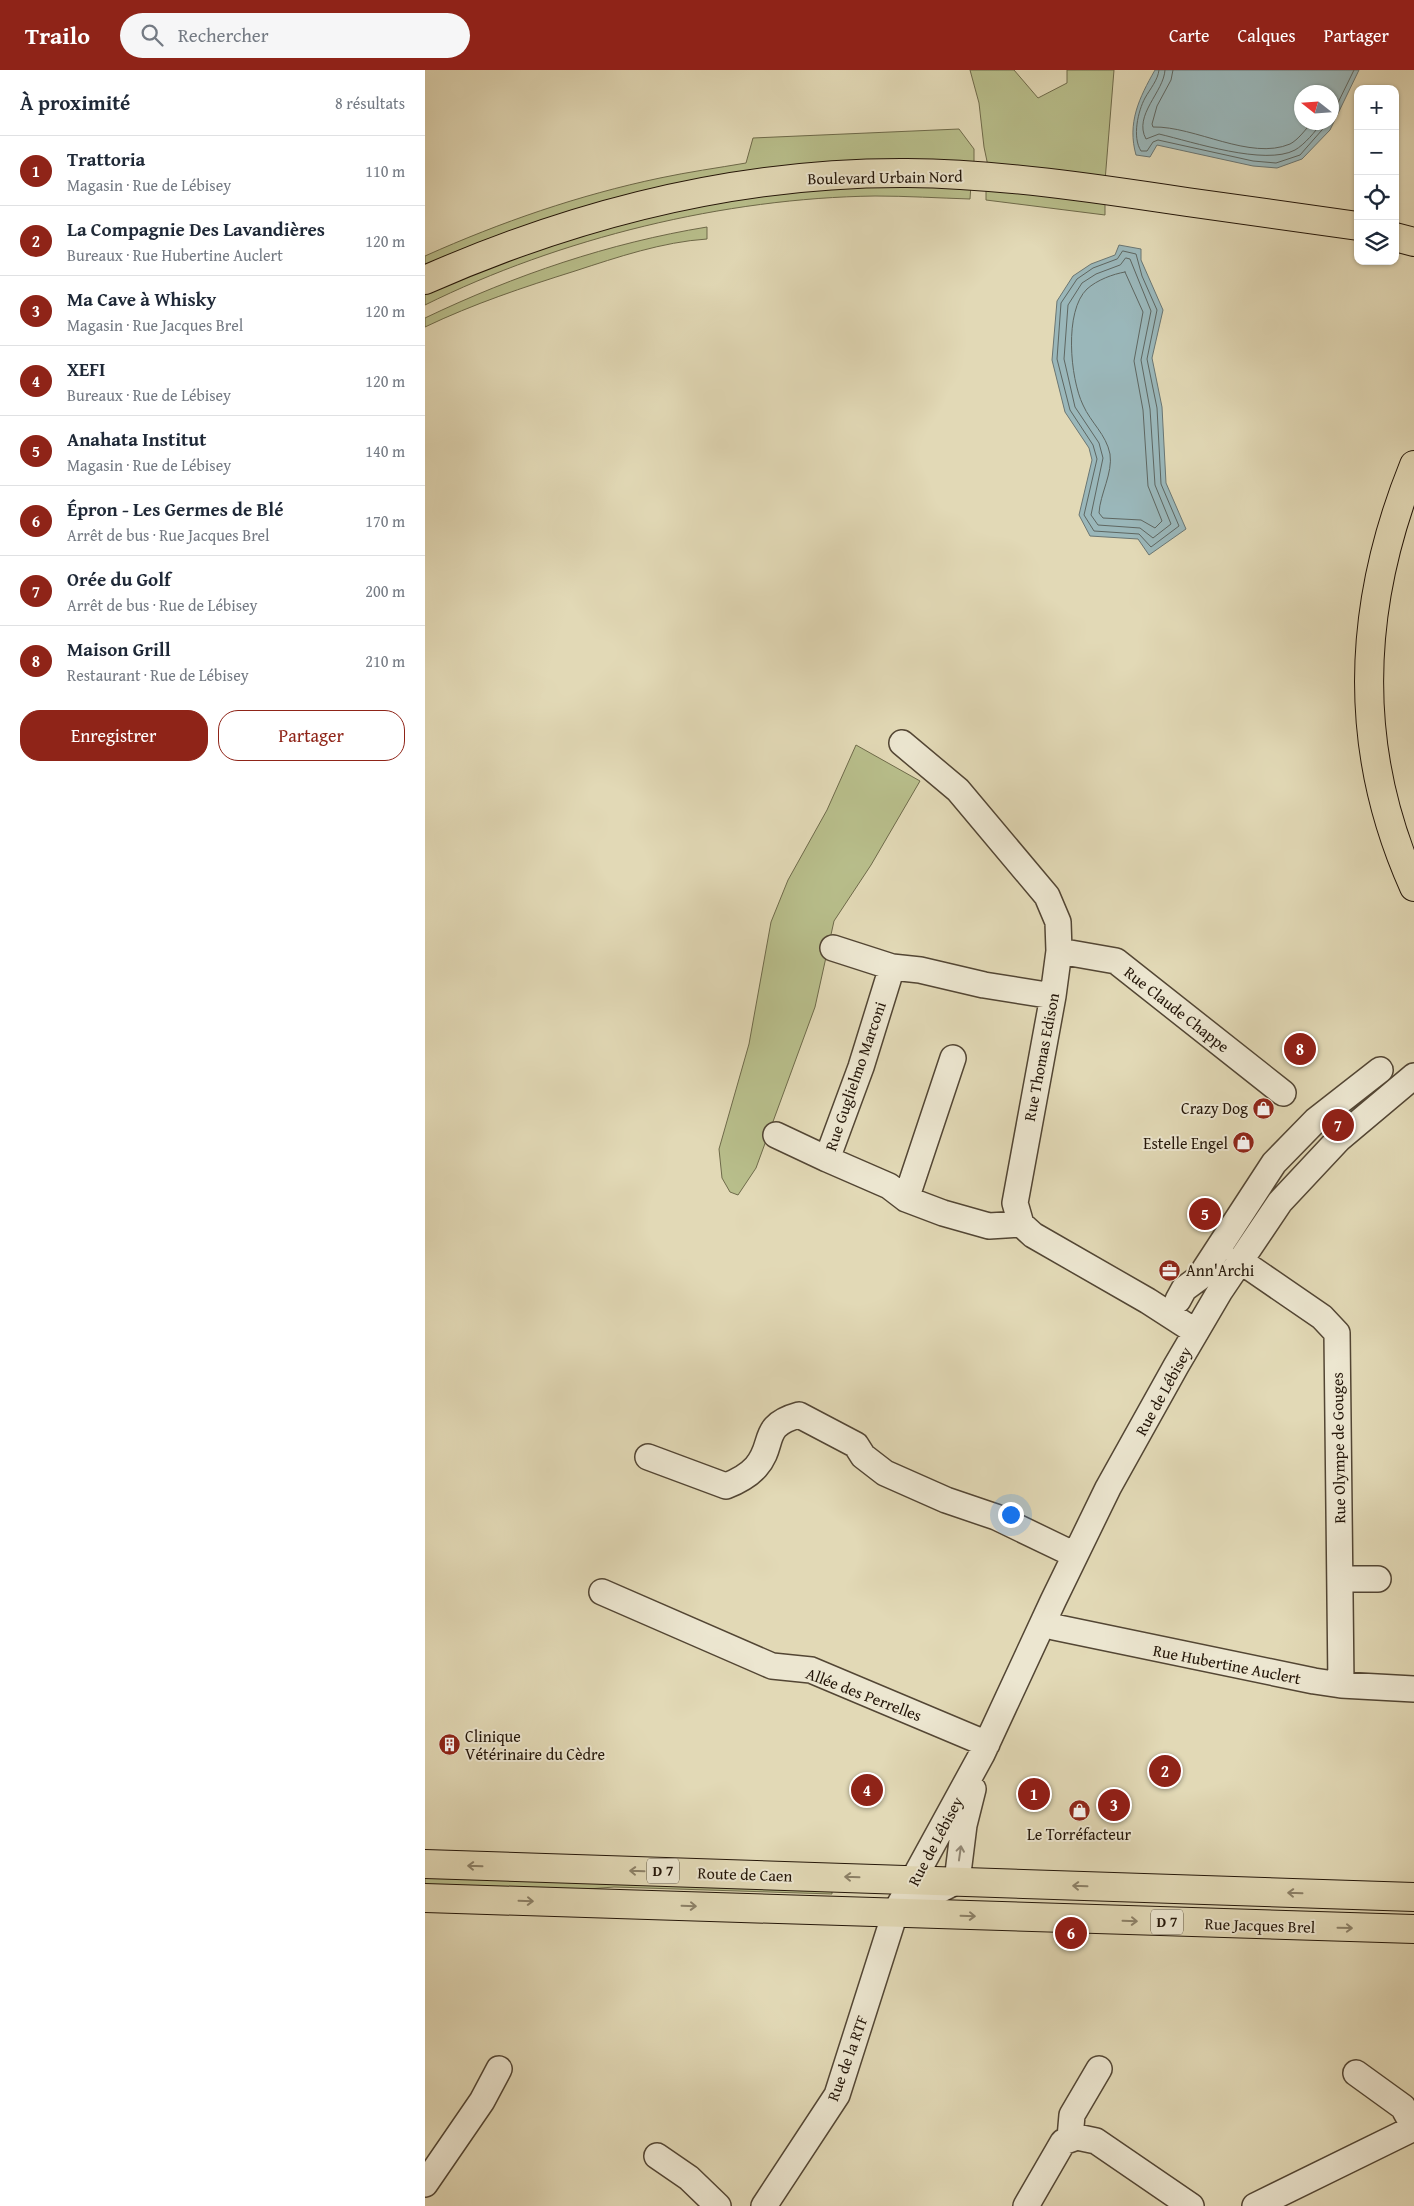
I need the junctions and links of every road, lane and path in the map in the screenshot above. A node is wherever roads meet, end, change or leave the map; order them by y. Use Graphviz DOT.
graph roads {
  1 [pos="1414,223"];
  2 [pos="1399,224"];
  3 [pos="1354,225"];
  4 [pos="1399,238"];
  5 [pos="1414,242"];
  6 [pos="425,280"];
  7 [pos="1414,465"];
  8 [pos="1408,497"];
  9 [pos="902,743"];
  10 [pos="1414,887"];
  11 [pos="833,948"];
  12 [pos="1059,951"];
  13 [pos="891,967"];
  14 [pos="1053,996"];
  15 [pos="953,1058"];
  16 [pos="1380,1070"];
  17 [pos="1414,1076"];
  18 [pos="1283,1094"];
  19 [pos="776,1135"];
  20 [pos="827,1159"];
  21 [pos="906,1199"];
  22 [pos="1021,1224"];
  23 [pos="1239,1260"];
  24 [pos="1178,1300"];
  25 [pos="1196,1332"];
  26 [pos="648,1457"];
  27 [pos="1075,1555"];
  28 [pos="1378,1579"];
  29 [pos="1340,1580"];
  30 [pos="602,1592"];
  31 [pos="1043,1623"];
  32 [pos="1341,1685"];
  33 [pos="1414,1689"];
  34 [pos="985,1749"];
  35 [pos="425,1864"];
  36 [pos="915,1880"];
  37 [pos="957,1881"];
  38 [pos="1414,1897"];
  39 [pos="425,1898"];
  40 [pos="893,1921"];
  41 [pos="1414,1929"];
  42 [pos="1099,2068"];
  43 [pos="499,2069"];
  44 [pos="1356,2073"];
  45 [pos="1414,2127"];
  46 [pos="1070,2138"];
  47 [pos="657,2156"];
  48 [pos="425,2184"];
  49 [pos="763,2205"];
  50 [pos="718,2206"];
  51 [pos="1026,2206"];
  52 [pos="1191,2206"];
  53 [pos="1255,2206"];
  1 -- 2 [label="main road"];
  3 -- 6 [label="main road, Boulevard Urbain Nord"];
  4 -- 5 [label="main road"];
  7 -- 8 [label="main road"];
  8 -- 10 [label="main road"];
  9 -- 12 [label="street, Rue Thomas Edison"];
  11 -- 13 [label="street"];
  12 -- 14 [label="street, Rue Thomas Edison"];
  12 -- 18 [label="street, Rue Claude Chappe"];
  13 -- 14 [label="street"];
  13 -- 20 [label="street, Rue Guglielmo Marconi"];
  14 -- 22 [label="street, Rue Thomas Edison"];
  15 -- 21 [label="street"];
  16 -- 24 [label="street"];
  17 -- 23 [label="street, Rue de Lébisey"];
  19 -- 20 [label="street"];
  20 -- 21 [label="street, Rue Guglielmo Marconi"];
  21 -- 22 [label="street, Rue Guglielmo Marconi"];
  22 -- 25 [label="street"];
  23 -- 25 [label="street, Rue de Lébisey"];
  23 -- 29 [label="street, Rue Olympe de Gouges"];
  25 -- 27 [label="street, Rue de Lébisey"];
  26 -- 27 [label="street"];
  27 -- 31 [label="street, Rue de Lébisey"];
  28 -- 29 [label="street"];
  29 -- 32 [label="street, Rue Olympe de Gouges"];
  30 -- 34 [label="street, Allée des Perrelles"];
  31 -- 32 [label="street, Rue Hubertine Auclert"];
  31 -- 34 [label="street, Rue de Lébisey"];
  32 -- 33 [label="street, Rue Hubertine Auclert"];
  34 -- 36 [label="street, Rue de Lébisey"];
  37 -- 34 [label="street, Rue de Lébisey, one-way"];
  36 -- 35 [label="main road, Route de Caen / D 7, one-way"];
  36 -- 37 [label="main road, Rue Jacques Brel / D 7"];
  36 -- 40 [label="street, Rue de Lébisey"];
  38 -- 37 [label="main road, Rue Jacques Brel / D 7, one-way"];
  37 -- 40 [label="street"];
  39 -- 40 [label="main road, Route de Caen / D 7, one-way"];
  40 -- 41 [label="main road, Rue Jacques Brel / D 7, one-way"];
  40 -- 49 [label="street, Rue de la RTF"];
  42 -- 46 [label="street"];
  43 -- 48 [label="street"];
  44 -- 45 [label="street"];
  45 -- 53 [label="street"];
  46 -- 51 [label="street"];
  46 -- 52 [label="street"];
  47 -- 50 [label="street"];
}
